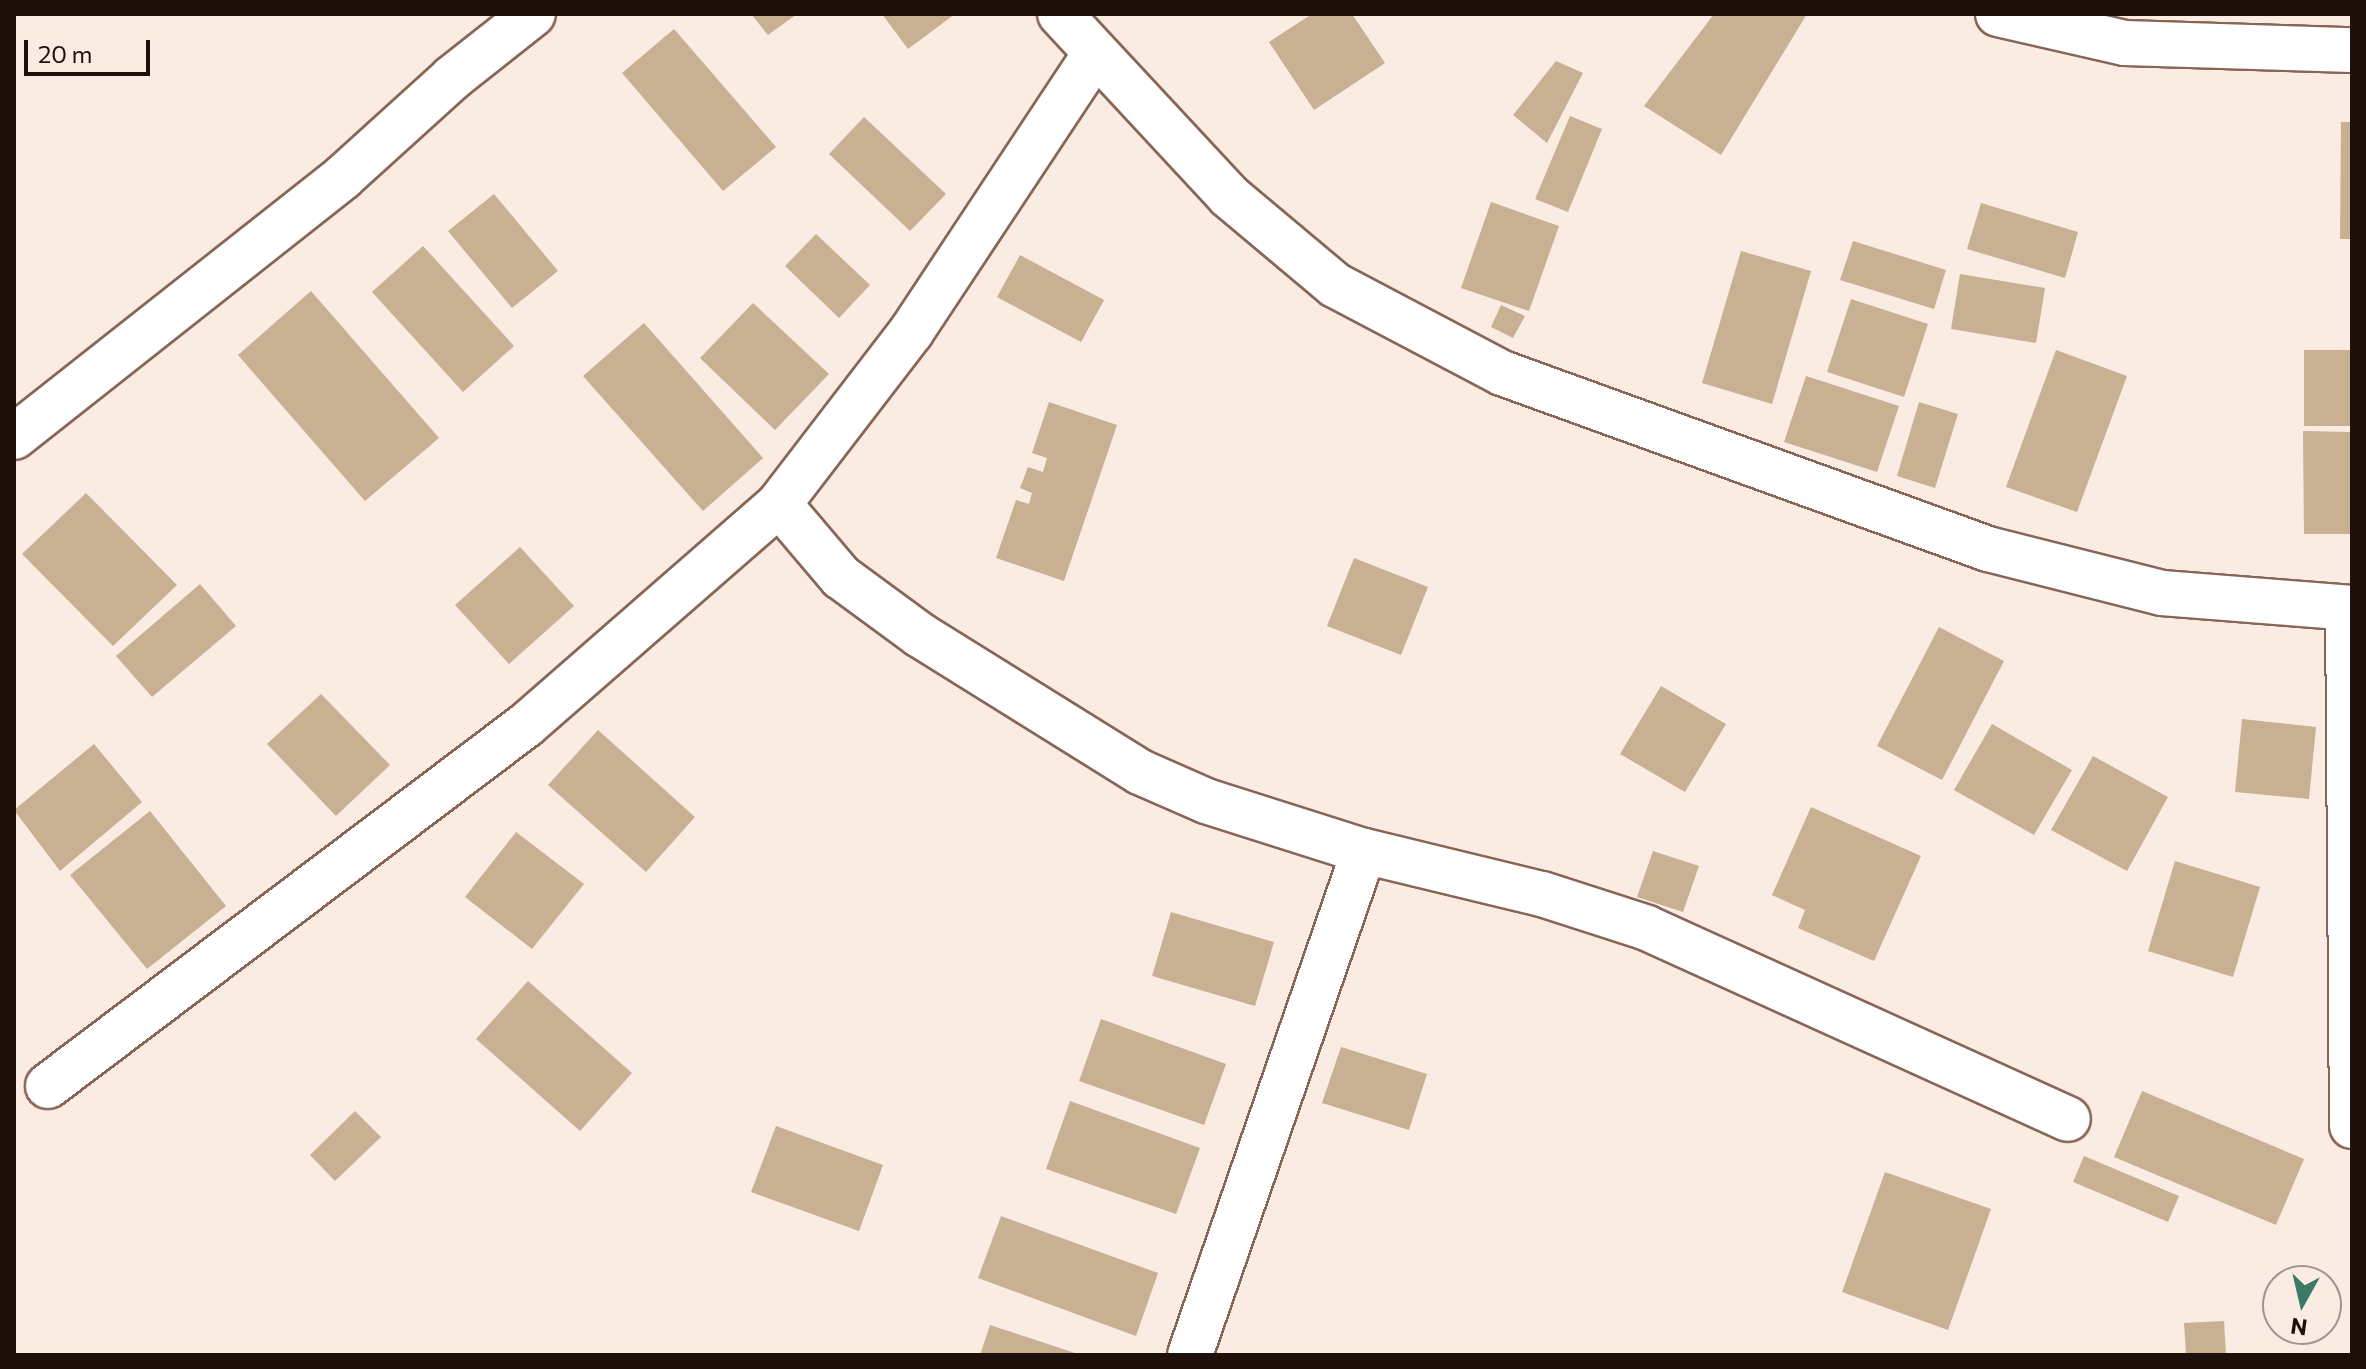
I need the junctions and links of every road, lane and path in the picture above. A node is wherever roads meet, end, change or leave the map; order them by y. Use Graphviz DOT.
graph roads {
  1 [pos="533,14"];
  2 [pos="1060,14"];
  3 [pos="1998,14"];
  4 [pos="2352,50"];
  5 [pos="1095,54"];
  6 [pos="14,437"];
  7 [pos="779,504"];
  8 [pos="2350,608"];
  9 [pos="1364,851"];
  10 [pos="48,1086"];
  11 [pos="2068,1119"];
  12 [pos="2352,1126"];
  13 [pos="1190,1355"];
  1 -- 6 [label="street"];
  2 -- 5 [label="street"];
  3 -- 4 [label="street"];
  5 -- 7 [label="street"];
  5 -- 8 [label="street"];
  7 -- 9 [label="street"];
  7 -- 10 [label="street"];
  8 -- 12 [label="street"];
  9 -- 11 [label="street"];
  9 -- 13 [label="street"];
}
